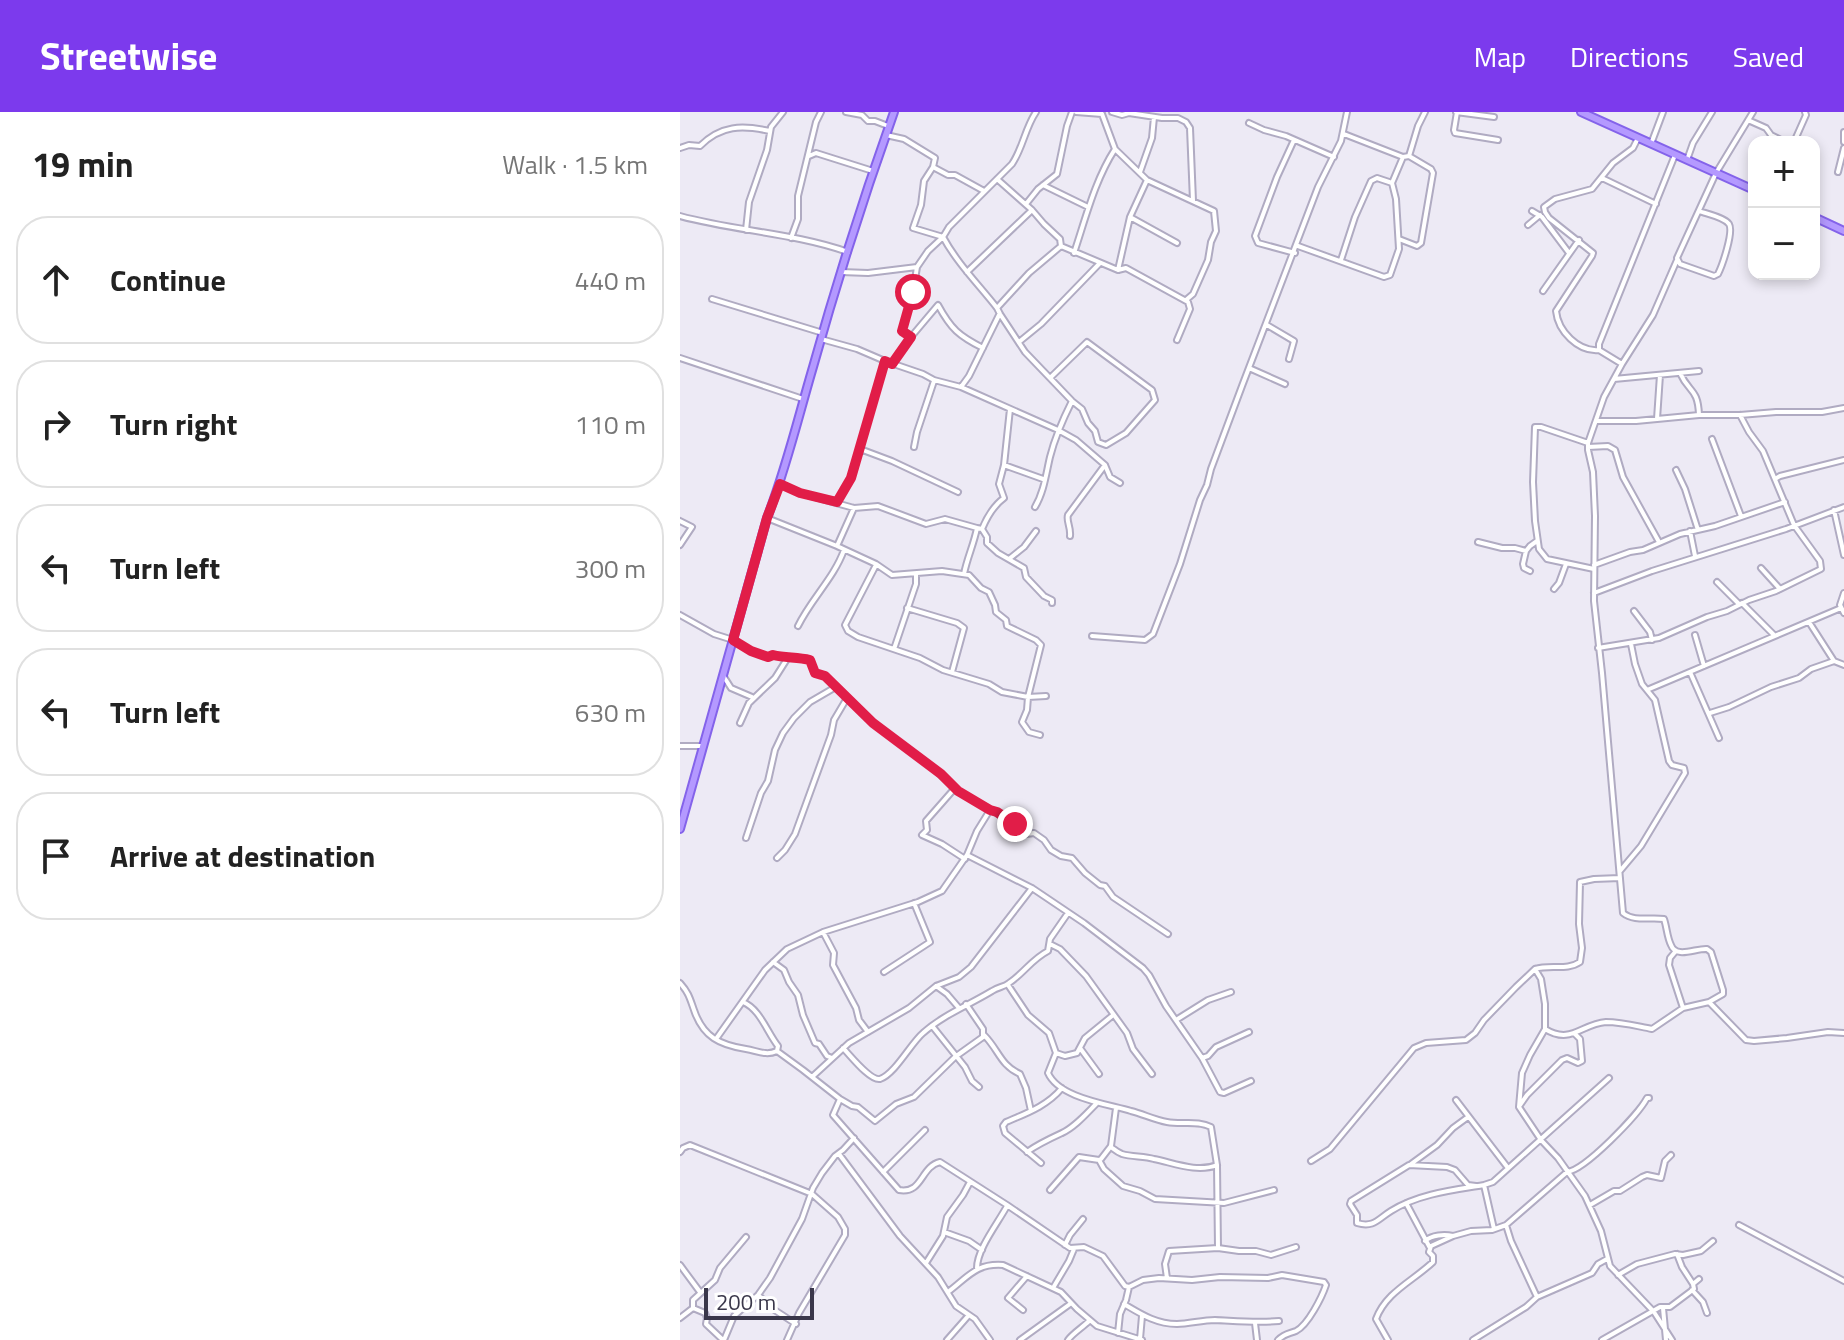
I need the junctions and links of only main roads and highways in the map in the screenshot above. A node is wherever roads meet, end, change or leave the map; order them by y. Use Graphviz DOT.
graph roads {
  1 [pos="894,112"];
  2 [pos="1581,112"];
  3 [pos="1748,187"];
  4 [pos="1820,220"];
  5 [pos="1844,231"];
  6 [pos="680,829"];
  1 -- 6 [label="main road"];
  2 -- 3 [label="main road"];
  4 -- 5 [label="main road"];
}
